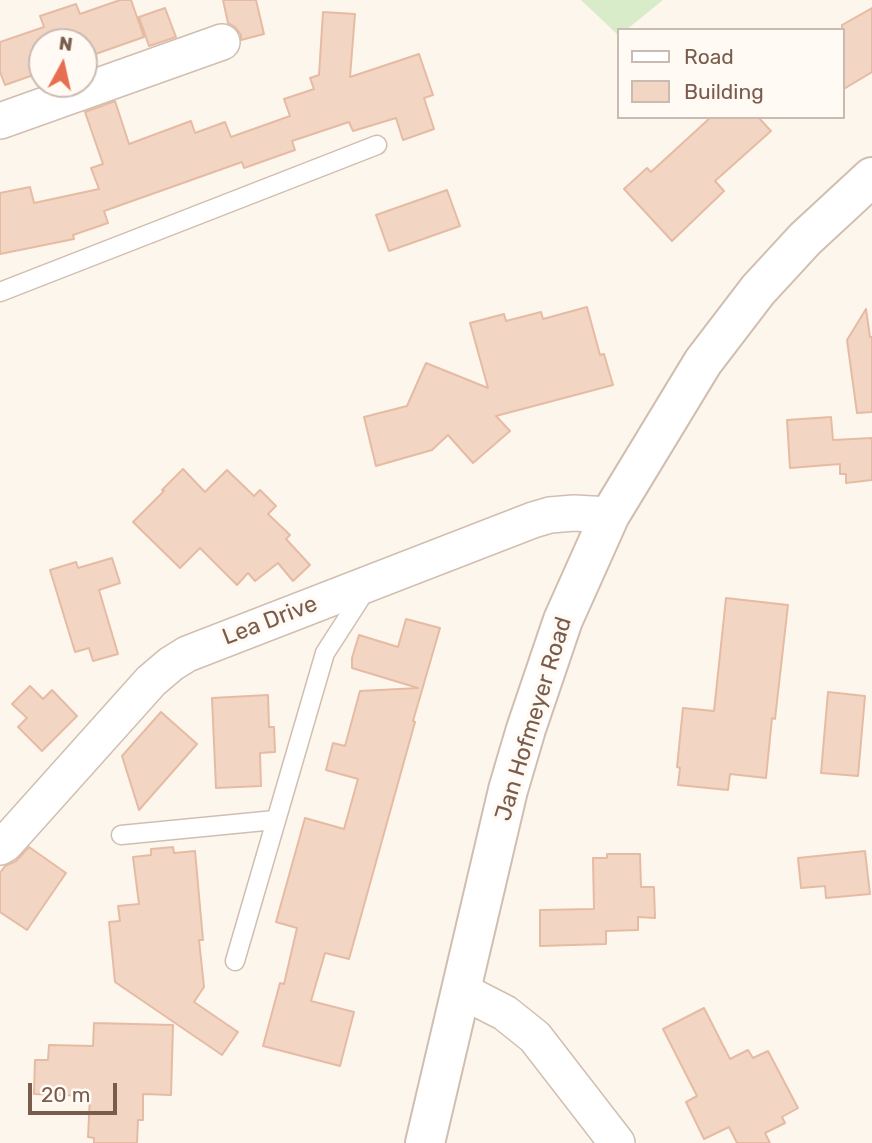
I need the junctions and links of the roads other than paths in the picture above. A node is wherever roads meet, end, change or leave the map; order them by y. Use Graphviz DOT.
graph roads {
  1 [pos="222,42"];
  2 [pos="0,121"];
  3 [pos="377,145"];
  4 [pos="872,177"];
  5 [pos="0,292"];
  6 [pos="610,516"];
  7 [pos="370,582"];
  8 [pos="275,820"];
  9 [pos="121,835"];
  10 [pos="0,847"];
  11 [pos="234,961"];
  12 [pos="462,991"];
  13 [pos="425,1143"];
  14 [pos="617,1143"];
  1 -- 2 [label="street"];
  3 -- 5 [label="lane"];
  4 -- 6 [label="street, Jan Hofmeyer Road"];
  6 -- 7 [label="street, Lea Drive"];
  6 -- 12 [label="street, Jan Hofmeyer Road"];
  7 -- 8 [label="lane"];
  7 -- 10 [label="street, Lea Drive"];
  8 -- 9 [label="lane"];
  8 -- 11 [label="lane"];
  12 -- 13 [label="street, Jan Hofmeyer Road"];
  12 -- 14 [label="street"];
}
